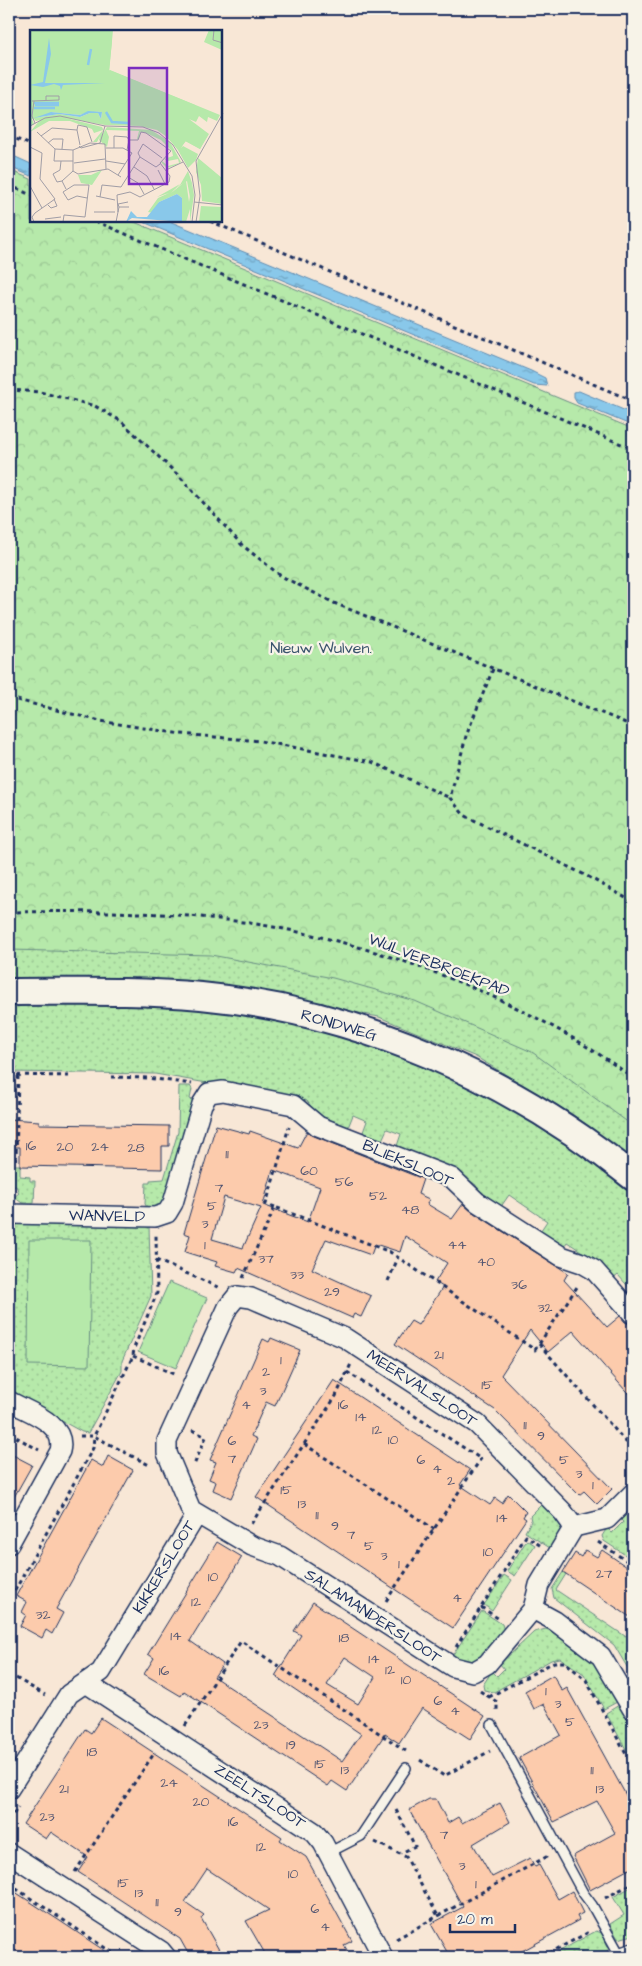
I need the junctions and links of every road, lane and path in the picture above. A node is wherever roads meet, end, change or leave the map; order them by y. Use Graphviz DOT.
graph roads {
  1 [pos="9,136"];
  2 [pos="30,145"];
  3 [pos="9,186"];
  4 [pos="30,195"];
  5 [pos="97,222"];
  6 [pos="212,222"];
  7 [pos="9,390"];
  8 [pos="633,401"];
  9 [pos="633,449"];
  10 [pos="493,669"];
  11 [pos="9,698"];
  12 [pos="633,726"];
  13 [pos="450,798"];
  14 [pos="633,902"];
  15 [pos="9,912"];
  16 [pos="9,992"];
  17 [pos="9,1075"];
  18 [pos="18,1075"];
  19 [pos="72,1076"];
  20 [pos="111,1077"];
  21 [pos="633,1078"];
  22 [pos="209,1093"];
  23 [pos="295,1106"];
  24 [pos="9,1161"];
  25 [pos="633,1177"];
  26 [pos="275,1207"];
  27 [pos="9,1214"];
  28 [pos="156,1217"];
  29 [pos="398,1258"];
  30 [pos="156,1260"];
  31 [pos="590,1268"];
  32 [pos="388,1281"];
  33 [pos="237,1296"];
  34 [pos="633,1314"];
  35 [pos="539,1344"];
  36 [pos="359,1347"];
  37 [pos="133,1356"];
  38 [pos="347,1372"];
  39 [pos="193,1382"];
  40 [pos="9,1401"];
  41 [pos="175,1422"];
  42 [pos="9,1433"];
  43 [pos="94,1436"];
  44 [pos="62,1437"];
  45 [pos="494,1439"];
  46 [pos="304,1444"];
  47 [pos="633,1450"];
  48 [pos="55,1459"];
  49 [pos="481,1459"];
  50 [pos="176,1476"];
  51 [pos="633,1493"];
  52 [pos="196,1514"];
  53 [pos="574,1527"];
  54 [pos="434,1530"];
  55 [pos="241,1539"];
  56 [pos="9,1544"];
  57 [pos="557,1556"];
  58 [pos="633,1565"];
  59 [pos="9,1592"];
  60 [pos="533,1609"];
  61 [pos="376,1617"];
  62 [pos="445,1663"];
  63 [pos="473,1672"];
  64 [pos="9,1674"];
  65 [pos="86,1683"];
  66 [pos="489,1697"];
  67 [pos="62,1705"];
  68 [pos="633,1710"];
  69 [pos="492,1725"];
  70 [pos="171,1738"];
  71 [pos="503,1745"];
  72 [pos="633,1767"];
  73 [pos="406,1768"];
  74 [pos="9,1789"];
  75 [pos="388,1795"];
  76 [pos="361,1836"];
  77 [pos="560,1850"];
  78 [pos="9,1853"];
  79 [pos="328,1853"];
  80 [pos="401,1853"];
  81 [pos="633,1883"];
  82 [pos="9,1884"];
  83 [pos="64,1888"];
  84 [pos="592,1905"];
  85 [pos="438,1916"];
  86 [pos="603,1925"];
  87 [pos="380,1953"];
  88 [pos="633,1953"];
  89 [pos="120,1957"];
  90 [pos="166,1957"];
  91 [pos="542,1957"];
  92 [pos="621,1957"];
  1 -- 2 [label="path"];
  3 -- 4 [label="path"];
  5 -- 9 [label="path"];
  6 -- 8 [label="path"];
  7 -- 10 [label="path"];
  10 -- 12 [label="path"];
  10 -- 13 [label="path"];
  11 -- 13 [label="path"];
  13 -- 14 [label="path"];
  15 -- 21 [label="path, WULVERBROEKPAD"];
  16 -- 25 [label="main road, RONDWEG"];
  17 -- 18 [label="path"];
  18 -- 19 [label="path"];
  18 -- 24 [label="path"];
  20 -- 22 [label="path"];
  22 -- 23 [label="street, BLIEKSLOOT"];
  22 -- 28 [label="street, WANVELD"];
  23 -- 26 [label="path"];
  23 -- 31 [label="street, BLIEKSLOOT"];
  26 -- 29 [label="path"];
  26 -- 33 [label="path"];
  27 -- 28 [label="street, WANVELD"];
  28 -- 30 [label="path"];
  29 -- 32 [label="path"];
  29 -- 35 [label="path"];
  30 -- 33 [label="path"];
  30 -- 37 [label="path"];
  31 -- 34 [label="street, BLIEKSLOOT"];
  31 -- 35 [label="path"];
  33 -- 36 [label="street, MEERVALSLOOT"];
  33 -- 39 [label="street, KIKKERSLOOT"];
  35 -- 47 [label="path"];
  36 -- 38 [label="path"];
  36 -- 45 [label="street, MEERVALSLOOT"];
  37 -- 39 [label="path"];
  37 -- 43 [label="path"];
  38 -- 46 [label="path"];
  38 -- 49 [label="path"];
  39 -- 41 [label="street, KIKKERSLOOT"];
  40 -- 44 [label="street"];
  41 -- 50 [label="street, KIKKERSLOOT"];
  41 -- 50 [label="path"];
  42 -- 48 [label="path"];
  43 -- 44 [label="path"];
  43 -- 50 [label="path"];
  43 -- 59 [label="path"];
  44 -- 48 [label="street"];
  45 -- 49 [label="path"];
  45 -- 53 [label="street, MEERVALSLOOT"];
  46 -- 54 [label="path"];
  46 -- 55 [label="path"];
  48 -- 56 [label="street"];
  49 -- 54 [label="path"];
  50 -- 52 [label="street, KIKKERSLOOT"];
  51 -- 53 [label="street"];
  52 -- 55 [label="street, SALAMANDERSLOOT"];
  52 -- 65 [label="street, KIKKERSLOOT"];
  53 -- 57 [label="street"];
  53 -- 58 [label="path"];
  54 -- 61 [label="path"];
  55 -- 61 [label="street, SALAMANDERSLOOT"];
  57 -- 60 [label="street"];
  57 -- 62 [label="path"];
  60 -- 63 [label="street"];
  60 -- 68 [label="street"];
  61 -- 62 [label="street, SALAMANDERSLOOT"];
  62 -- 63 [label="street, SALAMANDERSLOOT"];
  63 -- 66 [label="path"];
  64 -- 67 [label="path"];
  65 -- 67 [label="street, KIKKERSLOOT"];
  65 -- 70 [label="street, ZEELTSLOOT"];
  66 -- 69 [label="path"];
  66 -- 72 [label="path"];
  67 -- 74 [label="street, KIKKERSLOOT"];
  69 -- 71 [label="lane"];
  70 -- 71 [label="path"];
  70 -- 79 [label="street, ZEELTSLOOT"];
  70 -- 83 [label="path"];
  71 -- 77 [label="lane"];
  73 -- 75 [label="lane"];
  75 -- 76 [label="lane"];
  75 -- 80 [label="path"];
  76 -- 79 [label="lane"];
  76 -- 80 [label="path"];
  77 -- 84 [label="lane"];
  77 -- 85 [label="path"];
  78 -- 83 [label="street"];
  79 -- 87 [label="street, ZEELTSLOOT"];
  80 -- 85 [label="path"];
  81 -- 84 [label="path"];
  82 -- 89 [label="path"];
  83 -- 90 [label="street"];
  84 -- 86 [label="lane"];
  85 -- 87 [label="path"];
  86 -- 91 [label="path"];
  86 -- 92 [label="lane"];
  88 -- 92 [label="street"];
}
